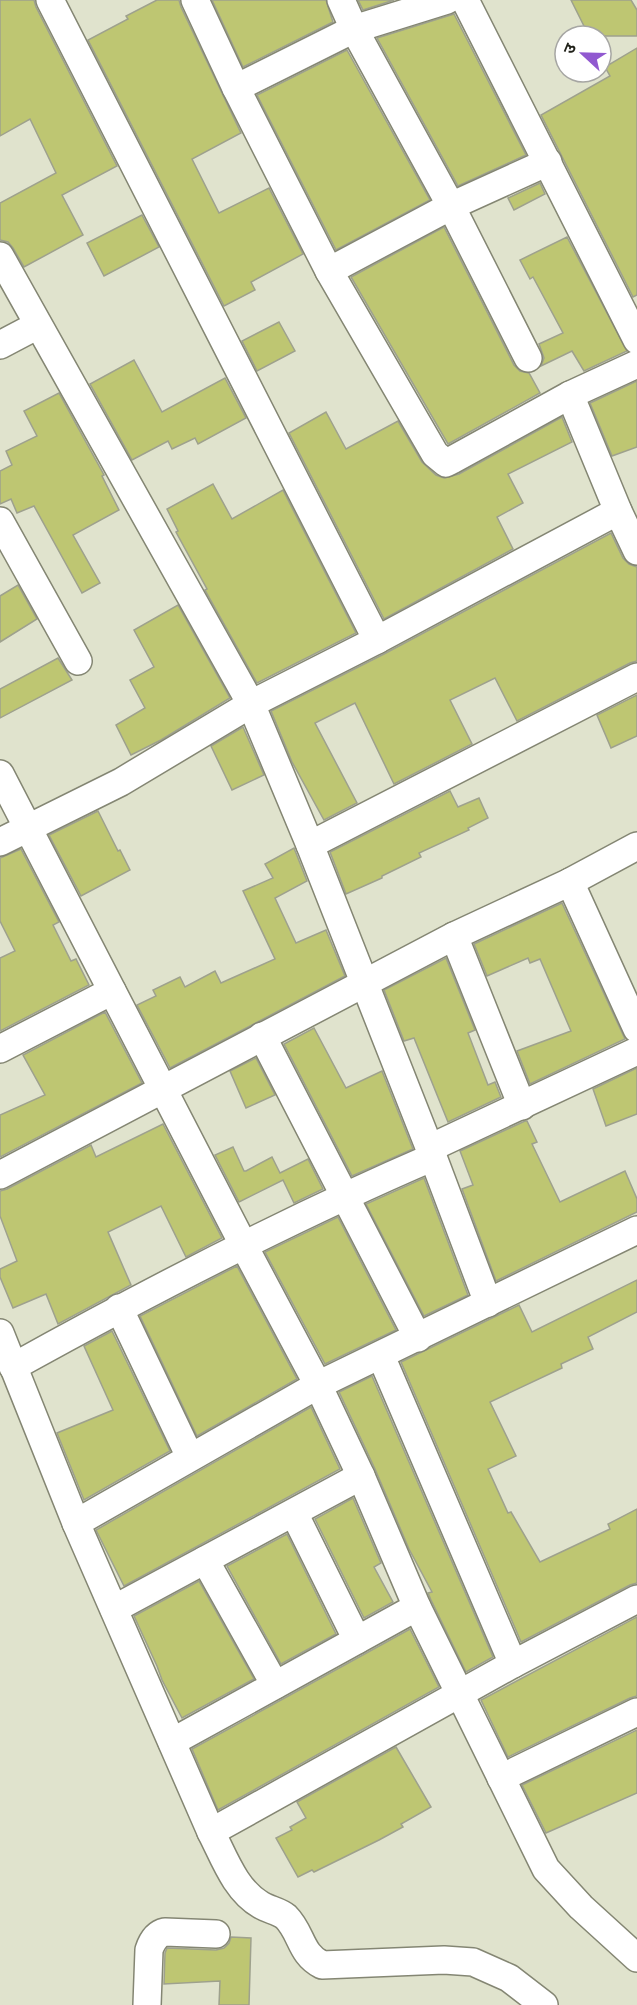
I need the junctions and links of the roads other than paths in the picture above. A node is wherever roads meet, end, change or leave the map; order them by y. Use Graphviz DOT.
graph roads {
  1 [pos="50,0"];
  2 [pos="195,0"];
  3 [pos="341,0"];
  4 [pos="447,0"];
  5 [pos="465,0"];
  6 [pos="354,29"];
  7 [pos="236,88"];
  8 [pos="548,162"];
  9 [pos="451,206"];
  10 [pos="0,256"];
  11 [pos="329,271"];
  12 [pos="38,325"];
  13 [pos="637,340"];
  14 [pos="0,345"];
  15 [pos="528,358"];
  16 [pos="637,364"];
  17 [pos="570,395"];
  18 [pos="618,511"];
  19 [pos="0,521"];
  20 [pos="637,551"];
  21 [pos="377,640"];
  22 [pos="78,661"];
  23 [pos="637,677"];
  24 [pos="251,704"];
  25 [pos="0,774"];
  26 [pos="29,828"];
  27 [pos="0,842"];
  28 [pos="310,845"];
  29 [pos="637,846"];
  30 [pos="570,882"];
  31 [pos="454,936"];
  32 [pos="364,983"];
  33 [pos="112,991"];
  34 [pos="637,1029"];
  35 [pos="261,1036"];
  36 [pos="0,1049"];
  37 [pos="637,1051"];
  38 [pos="162,1088"];
  39 [pos="522,1106"];
  40 [pos="431,1152"];
  41 [pos="0,1175"];
  42 [pos="344,1195"];
  43 [pos="637,1230"];
  44 [pos="244,1246"];
  45 [pos="488,1303"];
  46 [pos="119,1308"];
  47 [pos="0,1333"];
  48 [pos="418,1338"];
  49 [pos="381,1356"];
  50 [pos="13,1367"];
  51 [pos="318,1384"];
  52 [pos="190,1457"];
  53 [pos="361,1476"];
  54 [pos="294,1513"];
  55 [pos="76,1523"];
  56 [pos="205,1560"];
  57 [pos="637,1599"];
  58 [pos="417,1607"];
  59 [pos="114,1609"];
  60 [pos="357,1640"];
  61 [pos="513,1664"];
  62 [pos="274,1685"];
  63 [pos="460,1693"];
  64 [pos="637,1712"];
  65 [pos="172,1742"];
  66 [pos="501,1778"];
  67 [pos="211,1832"];
  68 [pos="216,1934"];
  69 [pos="637,1958"];
  70 [pos="147,2005"];
  71 [pos="544,2005"];
  1 -- 21 [label="street"];
  2 -- 7 [label="street"];
  3 -- 6 [label="street"];
  4 -- 6 [label="street"];
  5 -- 8 [label="street"];
  6 -- 7 [label="street"];
  6 -- 9 [label="street"];
  7 -- 11 [label="street"];
  8 -- 9 [label="street"];
  8 -- 13 [label="street"];
  9 -- 11 [label="street"];
  9 -- 15 [label="street"];
  10 -- 12 [label="street"];
  11 -- 17 [label="street"];
  12 -- 14 [label="street"];
  12 -- 24 [label="street"];
  16 -- 17 [label="street"];
  17 -- 18 [label="street"];
  18 -- 20 [label="street"];
  18 -- 21 [label="street"];
  19 -- 22 [label="street"];
  21 -- 24 [label="street"];
  23 -- 28 [label="street"];
  24 -- 26 [label="street"];
  24 -- 28 [label="street"];
  25 -- 26 [label="street"];
  26 -- 27 [label="street"];
  26 -- 33 [label="street"];
  28 -- 32 [label="street"];
  29 -- 30 [label="street"];
  30 -- 31 [label="street"];
  30 -- 34 [label="street"];
  31 -- 32 [label="street"];
  31 -- 39 [label="street"];
  32 -- 35 [label="street"];
  32 -- 40 [label="street"];
  33 -- 36 [label="street"];
  33 -- 38 [label="street"];
  35 -- 38 [label="street"];
  35 -- 42 [label="street"];
  37 -- 39 [label="street"];
  38 -- 41 [label="street"];
  38 -- 44 [label="street"];
  39 -- 40 [label="street"];
  40 -- 42 [label="street"];
  40 -- 45 [label="street"];
  42 -- 44 [label="street"];
  42 -- 48 [label="street"];
  43 -- 45 [label="street"];
  44 -- 46 [label="street"];
  44 -- 51 [label="street"];
  45 -- 48 [label="street"];
  46 -- 50 [label="street"];
  46 -- 52 [label="street"];
  47 -- 50 [label="street"];
  48 -- 49 [label="street"];
  49 -- 51 [label="street"];
  49 -- 61 [label="street"];
  50 -- 55 [label="street"];
  51 -- 52 [label="street"];
  51 -- 53 [label="street"];
  52 -- 55 [label="street"];
  53 -- 54 [label="street"];
  53 -- 58 [label="street"];
  54 -- 56 [label="street"];
  54 -- 60 [label="street"];
  55 -- 59 [label="street"];
  56 -- 59 [label="street"];
  56 -- 62 [label="street"];
  57 -- 61 [label="street"];
  58 -- 60 [label="street"];
  58 -- 63 [label="street"];
  59 -- 65 [label="street"];
  60 -- 62 [label="street"];
  61 -- 63 [label="street"];
  62 -- 65 [label="street"];
  63 -- 66 [label="street"];
  63 -- 67 [label="street"];
  64 -- 66 [label="street"];
  65 -- 67 [label="street"];
  66 -- 69 [label="street"];
  67 -- 71 [label="street"];
  68 -- 70 [label="street"];
}
